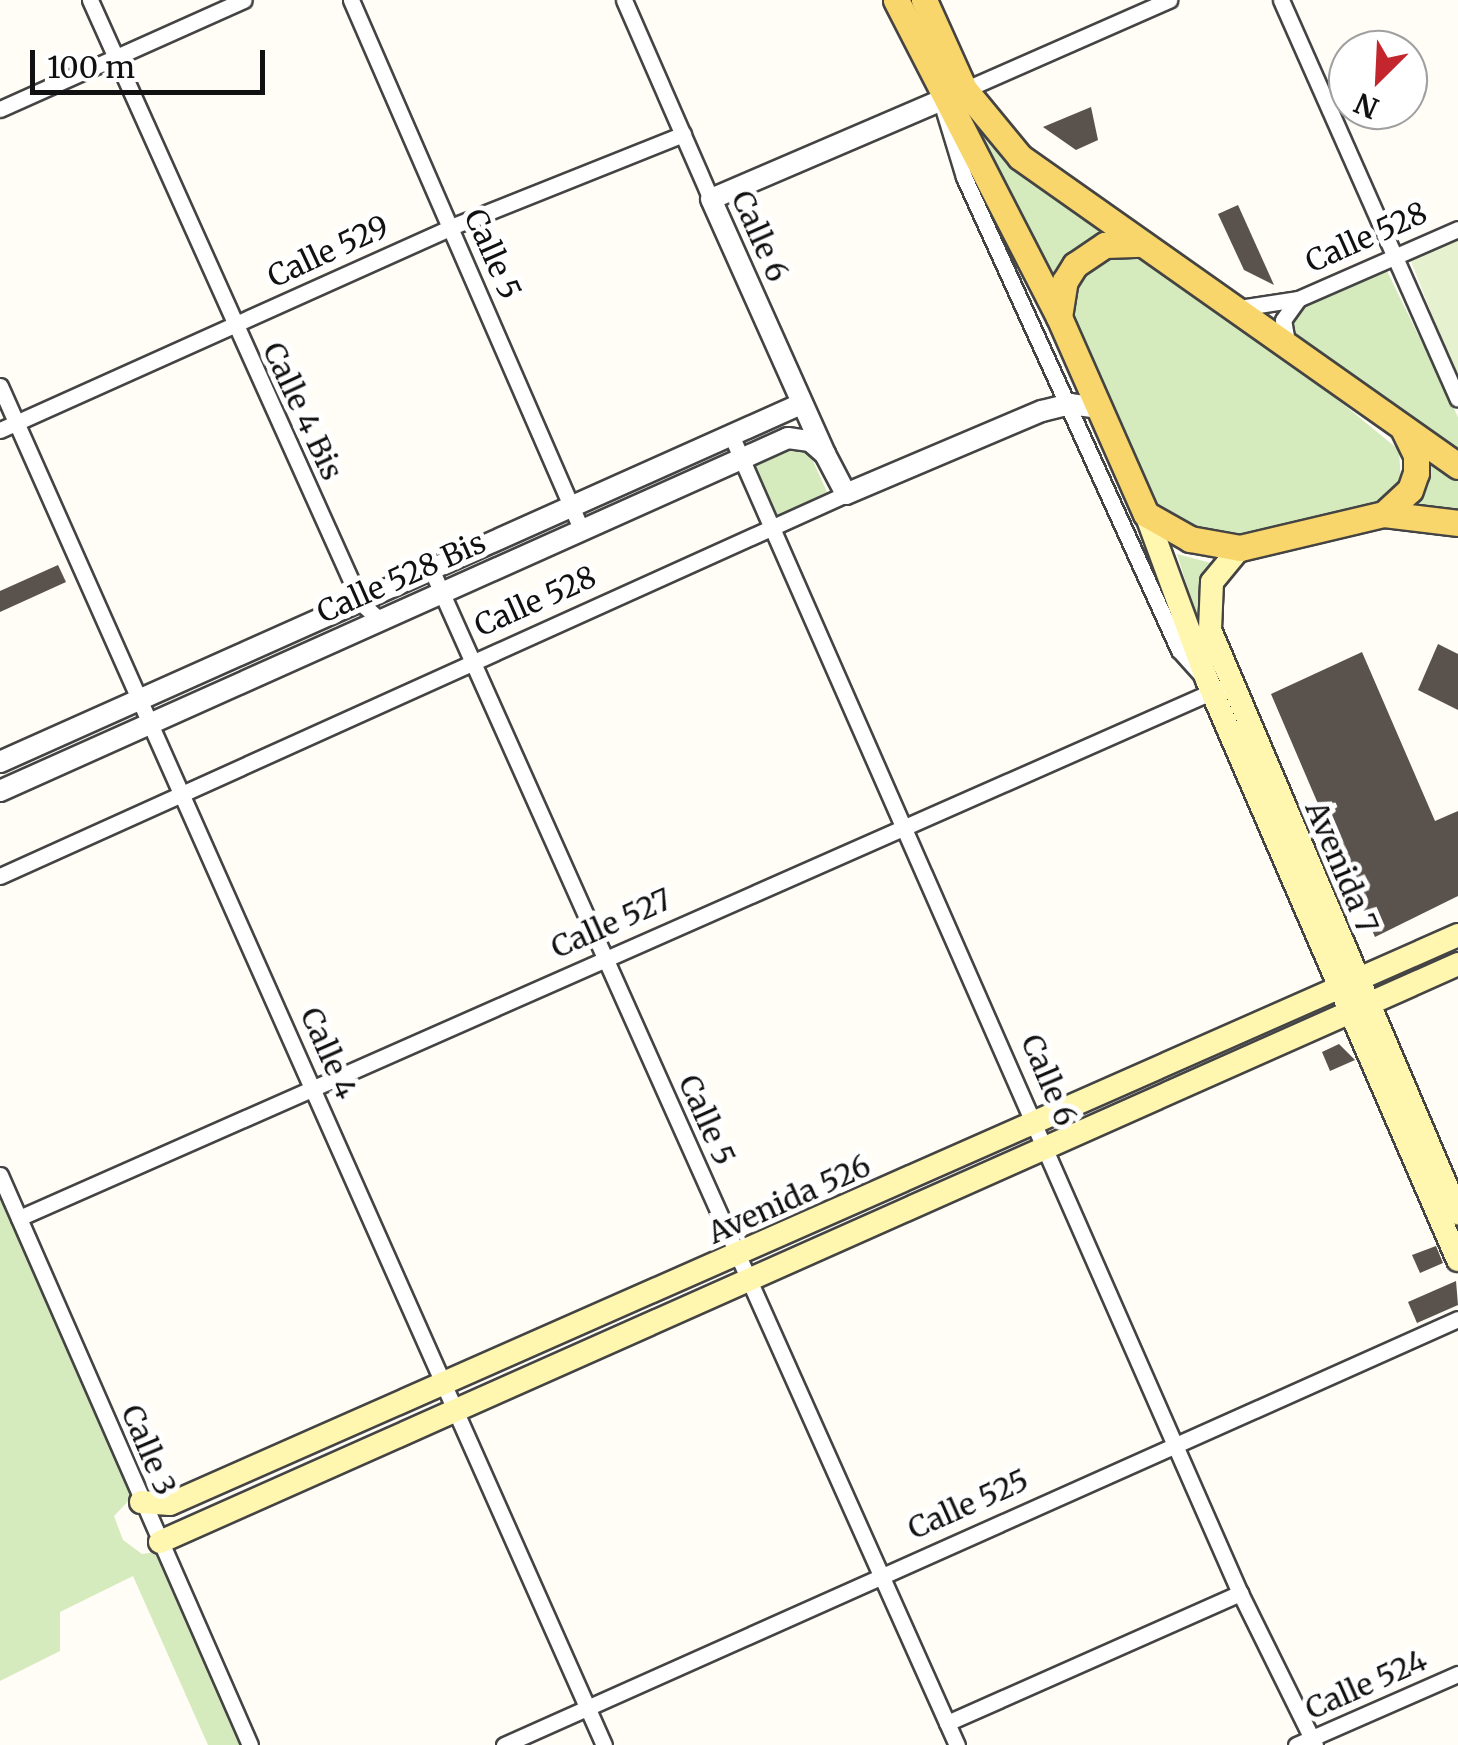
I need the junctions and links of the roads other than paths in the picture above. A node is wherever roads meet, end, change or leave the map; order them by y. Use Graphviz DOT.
graph roads {
  1 [pos="90,0"];
  2 [pos="244,0"];
  3 [pos="352,0"];
  4 [pos="624,0"];
  5 [pos="896,0"];
  6 [pos="924,0"];
  7 [pos="1169,0"];
  8 [pos="1281,0"];
  9 [pos="115,57"];
  10 [pos="953,94"];
  11 [pos="0,109"];
  12 [pos="683,134"];
  13 [pos="711,199"];
  14 [pos="452,228"];
  15 [pos="1458,229"];
  16 [pos="1142,244"];
  17 [pos="1395,258"];
  18 [pos="1298,299"];
  19 [pos="1239,308"];
  20 [pos="1059,317"];
  21 [pos="234,326"];
  22 [pos="1287,342"];
  23 [pos="0,386"];
  24 [pos="1456,397"];
  25 [pos="801,404"];
  26 [pos="1070,404"];
  27 [pos="1100,408"];
  28 [pos="16,422"];
  29 [pos="1400,424"];
  30 [pos="0,430"];
  31 [pos="732,437"];
  32 [pos="826,454"];
  33 [pos="744,459"];
  34 [pos="1458,466"];
  35 [pos="846,494"];
  36 [pos="574,507"];
  37 [pos="1146,514"];
  38 [pos="1384,514"];
  39 [pos="1458,523"];
  40 [pos="774,526"];
  41 [pos="582,531"];
  42 [pos="1240,548"];
  43 [pos="432,571"];
  44 [pos="441,592"];
  45 [pos="361,604"];
  46 [pos="379,620"];
  47 [pos="472,662"];
  48 [pos="1216,686"];
  49 [pos="140,701"];
  50 [pos="148,722"];
  51 [pos="0,762"];
  52 [pos="0,791"];
  53 [pos="184,791"];
  54 [pos="904,826"];
  55 [pos="0,876"];
  56 [pos="1458,934"];
  57 [pos="602,956"];
  58 [pos="1458,964"];
  59 [pos="1347,983"];
  60 [pos="1358,1007"];
  61 [pos="313,1085"];
  62 [pos="1036,1124"];
  63 [pos="1046,1149"];
  64 [pos="0,1175"];
  65 [pos="1458,1213"];
  66 [pos="19,1218"];
  67 [pos="738,1254"];
  68 [pos="1458,1260"];
  69 [pos="750,1282"];
  70 [pos="1458,1318"];
  71 [pos="444,1382"];
  72 [pos="456,1409"];
  73 [pos="1175,1443"];
  74 [pos="141,1502"];
  75 [pos="160,1542"];
  76 [pos="876,1575"];
  77 [pos="1240,1593"];
  78 [pos="1458,1674"];
  79 [pos="588,1708"];
  80 [pos="947,1723"];
  81 [pos="1314,1741"];
  82 [pos="250,1745"];
  83 [pos="504,1745"];
  84 [pos="604,1745"];
  85 [pos="957,1745"];
  86 [pos="1296,1745"];
  1 -- 9 [label="street, Calle 4 Bis"];
  2 -- 9 [label="street"];
  3 -- 14 [label="street, Calle 5"];
  4 -- 12 [label="street, Calle 6"];
  5 -- 10 [label="main road, Avenida 7"];
  6 -- 10 [label="main road, Avenida 7"];
  7 -- 10 [label="street"];
  8 -- 17 [label="street"];
  9 -- 11 [label="street"];
  9 -- 21 [label="street, Calle 4 Bis"];
  10 -- 13 [label="street"];
  10 -- 16 [label="main road, Avenida 7"];
  10 -- 20 [label="main road, Avenida 7"];
  10 -- 26 [label="street, Avenida 7"];
  12 -- 13 [label="street, Calle 6"];
  12 -- 14 [label="street, Calle 529"];
  13 -- 25 [label="street, Calle 6"];
  14 -- 21 [label="street, Calle 529"];
  14 -- 36 [label="street, Calle 5"];
  15 -- 17 [label="street, Calle 528"];
  16 -- 19 [label="main road, Avenida 7"];
  16 -- 20 [label="main road"];
  17 -- 18 [label="street, Calle 528"];
  17 -- 24 [label="street"];
  18 -- 19 [label="street, Calle 528"];
  18 -- 22 [label="street, Calle 528"];
  19 -- 22 [label="main road, Avenida 7"];
  20 -- 27 [label="main road, Avenida 7"];
  21 -- 28 [label="street, Calle 529"];
  21 -- 45 [label="street, Calle 4 Bis"];
  22 -- 29 [label="main road, Avenida 7"];
  23 -- 28 [label="street, Calle 4"];
  25 -- 31 [label="street, Calle 528 Bis"];
  25 -- 32 [label="street, Calle 6"];
  26 -- 27 [label="street, Calle 528"];
  26 -- 35 [label="street, Calle 528"];
  26 -- 48 [label="street, Avenida 7"];
  27 -- 37 [label="main road, Avenida 7"];
  28 -- 30 [label="street, Calle 529"];
  28 -- 49 [label="street, Calle 4"];
  29 -- 34 [label="main road, Avenida 7"];
  29 -- 38 [label="main road"];
  31 -- 33 [label="street, Calle 6"];
  31 -- 36 [label="street, Calle 528 Bis"];
  32 -- 33 [label="street, Calle 528 Bis"];
  32 -- 35 [label="street, Calle 6"];
  33 -- 40 [label="street, Calle 6"];
  33 -- 41 [label="street, Calle 528 Bis"];
  35 -- 40 [label="street, Calle 528"];
  36 -- 41 [label="street, Calle 5"];
  36 -- 43 [label="street, Calle 528 Bis"];
  37 -- 42 [label="main road"];
  37 -- 48 [label="main road, Avenida 7"];
  38 -- 39 [label="main road"];
  38 -- 42 [label="main road"];
  40 -- 47 [label="street, Calle 528"];
  40 -- 54 [label="street, Calle 6"];
  41 -- 44 [label="street, Calle 528 Bis"];
  42 -- 48 [label="main road, Avenida 7"];
  43 -- 44 [label="street, Calle 5"];
  43 -- 45 [label="street, Calle 528 Bis"];
  44 -- 46 [label="street, Calle 528 Bis"];
  44 -- 47 [label="street, Calle 5"];
  45 -- 46 [label="street, Calle 4 Bis"];
  45 -- 49 [label="street, Calle 528 Bis"];
  46 -- 50 [label="street, Calle 528 Bis"];
  47 -- 53 [label="street, Calle 528"];
  47 -- 57 [label="street, Calle 5"];
  48 -- 54 [label="street, Calle 527"];
  48 -- 59 [label="main road, Avenida 7"];
  49 -- 50 [label="street, Calle 4"];
  49 -- 51 [label="street, Calle 528 Bis"];
  50 -- 52 [label="street, Calle 528 Bis"];
  50 -- 53 [label="street, Calle 4"];
  53 -- 55 [label="street, Calle 528"];
  53 -- 61 [label="street, Calle 4"];
  54 -- 57 [label="street, Calle 527"];
  54 -- 62 [label="street, Calle 6"];
  56 -- 59 [label="main road, Avenida 526"];
  57 -- 61 [label="street, Calle 527"];
  57 -- 67 [label="street, Calle 5"];
  58 -- 60 [label="main road, Avenida 526"];
  59 -- 60 [label="main road, Avenida 7"];
  59 -- 62 [label="main road, Avenida 526"];
  60 -- 63 [label="main road, Avenida 526"];
  60 -- 65 [label="main road, Avenida 7"];
  60 -- 68 [label="main road, Avenida 7"];
  61 -- 66 [label="street, Calle 527"];
  61 -- 71 [label="street, Calle 4"];
  62 -- 63 [label="street, Calle 6"];
  62 -- 67 [label="main road, Avenida 526"];
  63 -- 69 [label="main road, Avenida 526"];
  63 -- 73 [label="street, Calle 6"];
  64 -- 66 [label="street, Calle 3"];
  66 -- 74 [label="street, Calle 3"];
  67 -- 69 [label="street, Calle 5"];
  67 -- 71 [label="main road, Avenida 526"];
  69 -- 72 [label="main road, Avenida 526"];
  69 -- 76 [label="street, Calle 5"];
  70 -- 73 [label="street, Calle 525"];
  71 -- 72 [label="street, Calle 4"];
  71 -- 74 [label="main road, Avenida 526"];
  72 -- 75 [label="main road, Avenida 526"];
  72 -- 79 [label="street, Calle 4"];
  73 -- 76 [label="street, Calle 525"];
  73 -- 77 [label="street, Calle 6"];
  74 -- 75 [label="street, Calle 3"];
  75 -- 82 [label="street, Calle 3"];
  76 -- 79 [label="street, Calle 525"];
  76 -- 80 [label="street, Calle 5"];
  77 -- 80 [label="street"];
  77 -- 81 [label="street, Calle 6"];
  78 -- 81 [label="street, Calle 524"];
  79 -- 83 [label="street, Calle 525"];
  79 -- 84 [label="street, Calle 4"];
  80 -- 85 [label="street, Calle 5"];
  81 -- 86 [label="street, Calle 524"];
}
